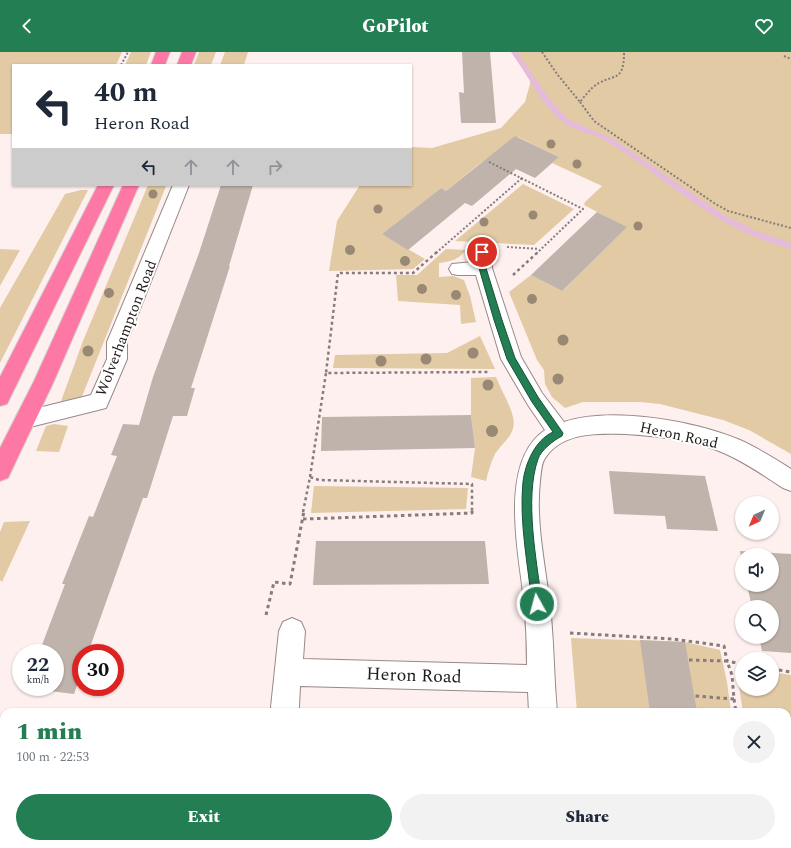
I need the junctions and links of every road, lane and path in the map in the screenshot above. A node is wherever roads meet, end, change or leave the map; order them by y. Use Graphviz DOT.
graph roads {
  1 [pos="128,52"];
  2 [pos="163,52"];
  3 [pos="189,52"];
  4 [pos="542,52"];
  5 [pos="624,52"];
  6 [pos="784,56"];
  7 [pos="791,59"];
  8 [pos="122,64"];
  9 [pos="158,64"];
  10 [pos="184,64"];
  11 [pos="580,102"];
  12 [pos="488,162"];
  13 [pos="522,178"];
  14 [pos="106,186"];
  15 [pos="131,186"];
  16 [pos="181,186"];
  17 [pos="791,228"];
  18 [pos="458,269"];
  19 [pos="508,280"];
  20 [pos="490,372"];
  21 [pos="326,373"];
  22 [pos="0,398"];
  23 [pos="26,419"];
  24 [pos="559,433"];
  25 [pos="0,471"];
  26 [pos="310,477"];
  27 [pos="791,480"];
  28 [pos="292,630"];
  29 [pos="568,633"];
  30 [pos="689,660"];
  31 [pos="727,661"];
  32 [pos="735,663"];
  33 [pos="779,670"];
  34 [pos="288,672"];
  35 [pos="791,672"];
  36 [pos="540,679"];
  37 [pos="695,696"];
  38 [pos="734,699"];
  39 [pos="285,707"];
  40 [pos="543,708"];
  41 [pos="735,708"];
  1 -- 8 [label="path"];
  2 -- 9 [label="highway"];
  3 -- 10 [label="highway"];
  4 -- 11 [label="path"];
  5 -- 11 [label="path"];
  6 -- 7 [label="path"];
  11 -- 17 [label="path"];
  12 -- 13 [label="path"];
  13 -- 19 [label="path"];
  13 -- 21 [label="path"];
  14 -- 22 [label="highway"];
  15 -- 23 [label="highway"];
  16 -- 23 [label="street, Wolverhampton Road"];
  18 -- 24 [label="street"];
  20 -- 21 [label="path"];
  21 -- 26 [label="path"];
  23 -- 25 [label="highway"];
  24 -- 27 [label="street, Heron Road"];
  24 -- 36 [label="street, Heron Road"];
  26 -- 26 [label="path"];
  28 -- 34 [label="street"];
  29 -- 31 [label="path"];
  30 -- 31 [label="path"];
  31 -- 32 [label="path"];
  31 -- 38 [label="path"];
  33 -- 35 [label="path"];
  34 -- 36 [label="street, Heron Road"];
  34 -- 39 [label="street"];
  36 -- 40 [label="street, Heron Road"];
  37 -- 38 [label="path"];
  38 -- 41 [label="path"];
}
